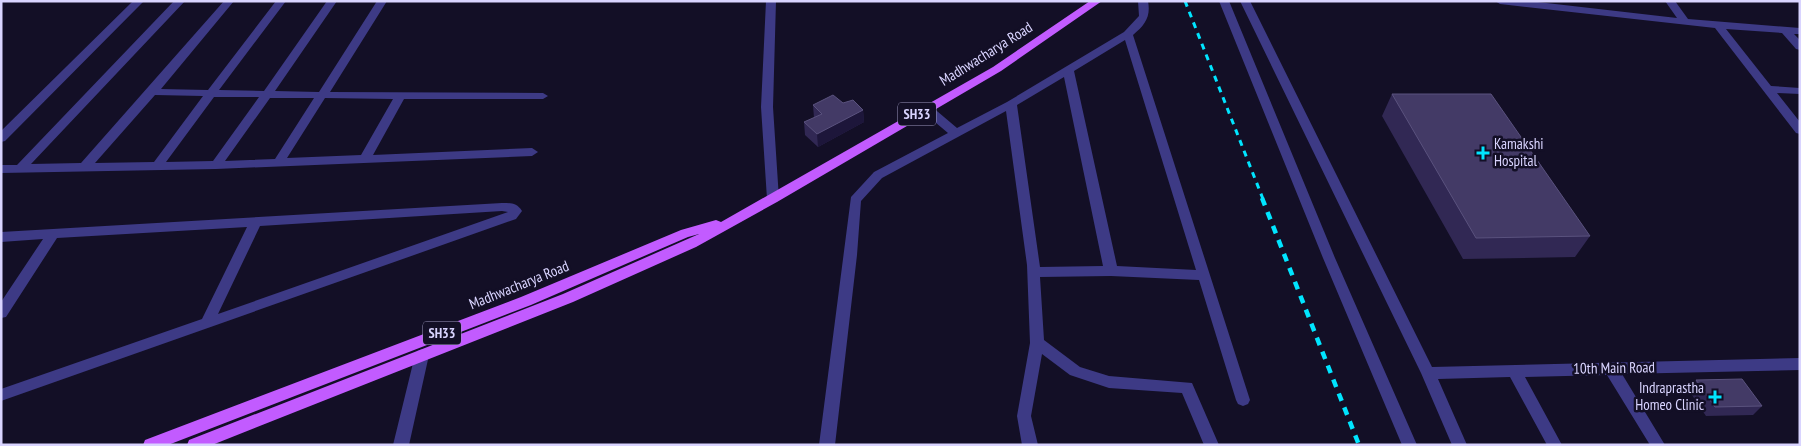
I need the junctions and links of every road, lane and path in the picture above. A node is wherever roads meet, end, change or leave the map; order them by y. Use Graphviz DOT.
graph roads {
  1 [pos="139,1"];
  2 [pos="180,1"];
  3 [pos="228,1"];
  4 [pos="281,1"];
  5 [pos="332,1"];
  6 [pos="382,1"];
  7 [pos="771,1"];
  8 [pos="1097,1"];
  9 [pos="1143,1"];
  10 [pos="1224,1"];
  11 [pos="1245,1"];
  12 [pos="1500,1"];
  13 [pos="1670,1"];
  14 [pos="1685,21"];
  15 [pos="1718,25"];
  16 [pos="1784,30"];
  17 [pos="1800,30"];
  18 [pos="1128,34"];
  19 [pos="1800,47"];
  20 [pos="1068,69"];
  21 [pos="1768,89"];
  22 [pos="1800,91"];
  23 [pos="152,92"];
  24 [pos="211,93"];
  25 [pos="265,94"];
  26 [pos="401,95"];
  27 [pos="321,96"];
  28 [pos="543,96"];
  29 [pos="1011,104"];
  30 [pos="926,109"];
  31 [pos="1800,130"];
  32 [pos="956,133"];
  33 [pos="1,138"];
  34 [pos="532,152"];
  35 [pos="365,159"];
  36 [pos="280,162"];
  37 [pos="158,165"];
  38 [pos="216,165"];
  39 [pos="85,167"];
  40 [pos="1,169"];
  41 [pos="20,169"];
  42 [pos="773,199"];
  43 [pos="733,220"];
  44 [pos="254,224"];
  45 [pos="54,234"];
  46 [pos="1,237"];
  47 [pos="1033,264"];
  48 [pos="1111,271"];
  49 [pos="1204,275"];
  50 [pos="1,312"];
  51 [pos="207,323"];
  52 [pos="1037,343"];
  53 [pos="422,355"];
  54 [pos="1800,364"];
  55 [pos="1611,368"];
  56 [pos="1514,370"];
  57 [pos="1428,372"];
  58 [pos="1,395"];
  59 [pos="1243,400"];
  60 [pos="150,445"];
  61 [pos="194,445"];
  62 [pos="401,445"];
  63 [pos="827,445"];
  64 [pos="1030,445"];
  65 [pos="1212,445"];
  66 [pos="1410,445"];
  67 [pos="1460,445"];
  68 [pos="1555,445"];
  69 [pos="1658,445"];
  1 -- 33 [label="street"];
  2 -- 41 [label="street"];
  3 -- 23 [label="street"];
  4 -- 24 [label="street"];
  5 -- 25 [label="street"];
  6 -- 27 [label="street"];
  7 -- 42 [label="street"];
  8 -- 30 [label="main road, Madhwacharya Road / SH33"];
  9 -- 18 [label="street"];
  10 -- 66 [label="street"];
  11 -- 57 [label="street"];
  12 -- 14 [label="street"];
  13 -- 14 [label="street"];
  14 -- 15 [label="street"];
  15 -- 16 [label="street"];
  15 -- 21 [label="street"];
  16 -- 17 [label="street"];
  16 -- 19 [label="street"];
  18 -- 20 [label="street"];
  18 -- 49 [label="street"];
  20 -- 29 [label="street"];
  20 -- 48 [label="street"];
  21 -- 22 [label="street"];
  21 -- 31 [label="street"];
  23 -- 24 [label="street"];
  23 -- 39 [label="street"];
  24 -- 25 [label="street"];
  24 -- 37 [label="street"];
  25 -- 27 [label="street"];
  25 -- 38 [label="street"];
  26 -- 27 [label="street"];
  26 -- 28 [label="street"];
  26 -- 35 [label="street"];
  27 -- 36 [label="street"];
  29 -- 32 [label="street"];
  29 -- 47 [label="street"];
  30 -- 32 [label="street"];
  30 -- 42 [label="main road, Madhwacharya Road / SH33"];
  32 -- 63 [label="street"];
  34 -- 35 [label="street"];
  35 -- 36 [label="street"];
  36 -- 38 [label="street"];
  37 -- 38 [label="street"];
  37 -- 39 [label="street"];
  39 -- 41 [label="street"];
  40 -- 41 [label="street"];
  42 -- 43 [label="main road, Madhwacharya Road / SH33"];
  43 -- 53 [label="main road, Madhwacharya Road"];
  43 -- 60 [label="main road, Madhwacharya Road / SH33"];
  44 -- 45 [label="street"];
  44 -- 51 [label="street"];
  44 -- 51 [label="street"];
  45 -- 46 [label="street"];
  45 -- 50 [label="street"];
  47 -- 48 [label="street"];
  47 -- 52 [label="street"];
  48 -- 49 [label="street"];
  49 -- 59 [label="street"];
  51 -- 58 [label="street"];
  52 -- 64 [label="street"];
  52 -- 65 [label="street"];
  53 -- 61 [label="main road, Madhwacharya Road"];
  53 -- 62 [label="street"];
  54 -- 55 [label="street, 10th Main Road"];
  55 -- 56 [label="street, 10th Main Road"];
  55 -- 69 [label="street"];
  56 -- 57 [label="street, 10th Main Road"];
  56 -- 68 [label="street"];
  57 -- 67 [label="street"];
}
